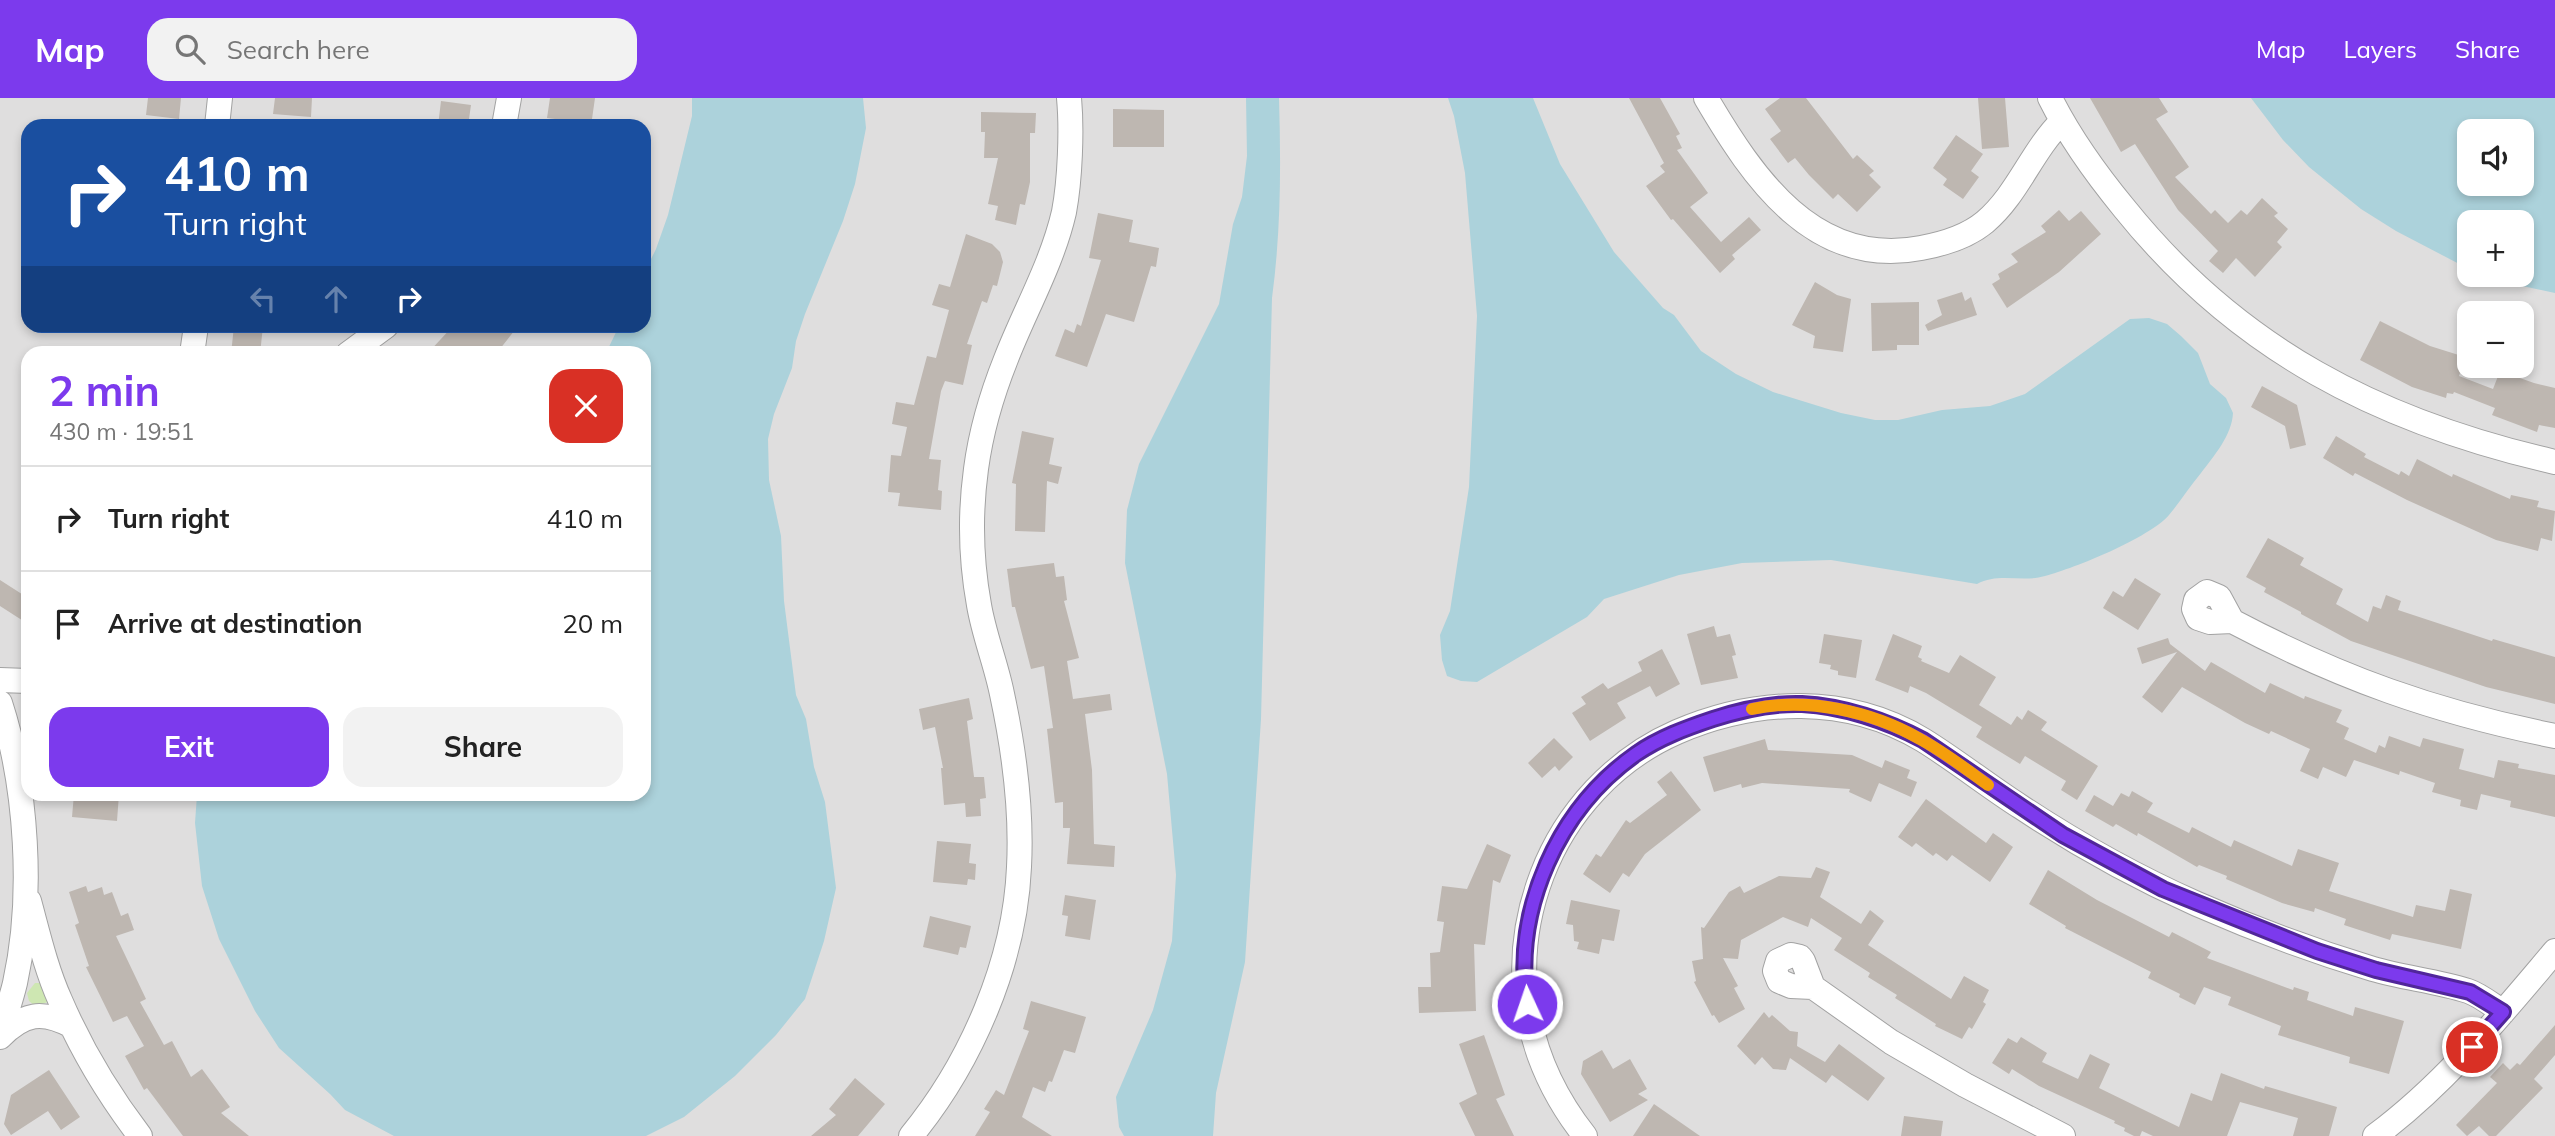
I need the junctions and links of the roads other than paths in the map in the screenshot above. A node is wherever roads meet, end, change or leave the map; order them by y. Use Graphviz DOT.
graph roads {
  1 [pos="220,98"];
  2 [pos="509,98"];
  3 [pos="1069,98"];
  4 [pos="1706,98"];
  5 [pos="2050,98"];
  6 [pos="218,119"];
  7 [pos="505,119"];
  8 [pos="2062,121"];
  9 [pos="376,333"];
  10 [pos="359,346"];
  11 [pos="2555,462"];
  12 [pos="2232,621"];
  13 [pos="0,680"];
  14 [pos="21,681"];
  15 [pos="12,716"];
  16 [pos="2555,736"];
  17 [pos="22,801"];
  18 [pos="21,805"];
  19 [pos="26,890"];
  20 [pos="2555,951"];
  21 [pos="51,977"];
  22 [pos="15,982"];
  23 [pos="1813,987"];
  24 [pos="2503,1012"];
  25 [pos="72,1026"];
  26 [pos="0,1035"];
  27 [pos="140,1136"];
  28 [pos="911,1136"];
  29 [pos="1585,1136"];
  30 [pos="2063,1136"];
  31 [pos="2375,1136"];
  1 -- 6 [label="street"];
  2 -- 7 [label="street"];
  3 -- 28 [label="street"];
  4 -- 8 [label="street"];
  5 -- 8 [label="street"];
  8 -- 11 [label="street"];
  9 -- 10 [label="street"];
  12 -- 16 [label="street"];
  13 -- 14 [label="street"];
  15 -- 18 [label="street"];
  17 -- 18 [label="street"];
  18 -- 19 [label="street"];
  19 -- 21 [label="street"];
  19 -- 22 [label="street"];
  20 -- 24 [label="street"];
  21 -- 22 [label="street"];
  21 -- 25 [label="street"];
  22 -- 26 [label="street"];
  23 -- 30 [label="street"];
  24 -- 29 [label="street"];
  24 -- 31 [label="street"];
  25 -- 26 [label="street"];
  25 -- 27 [label="street"];
}
